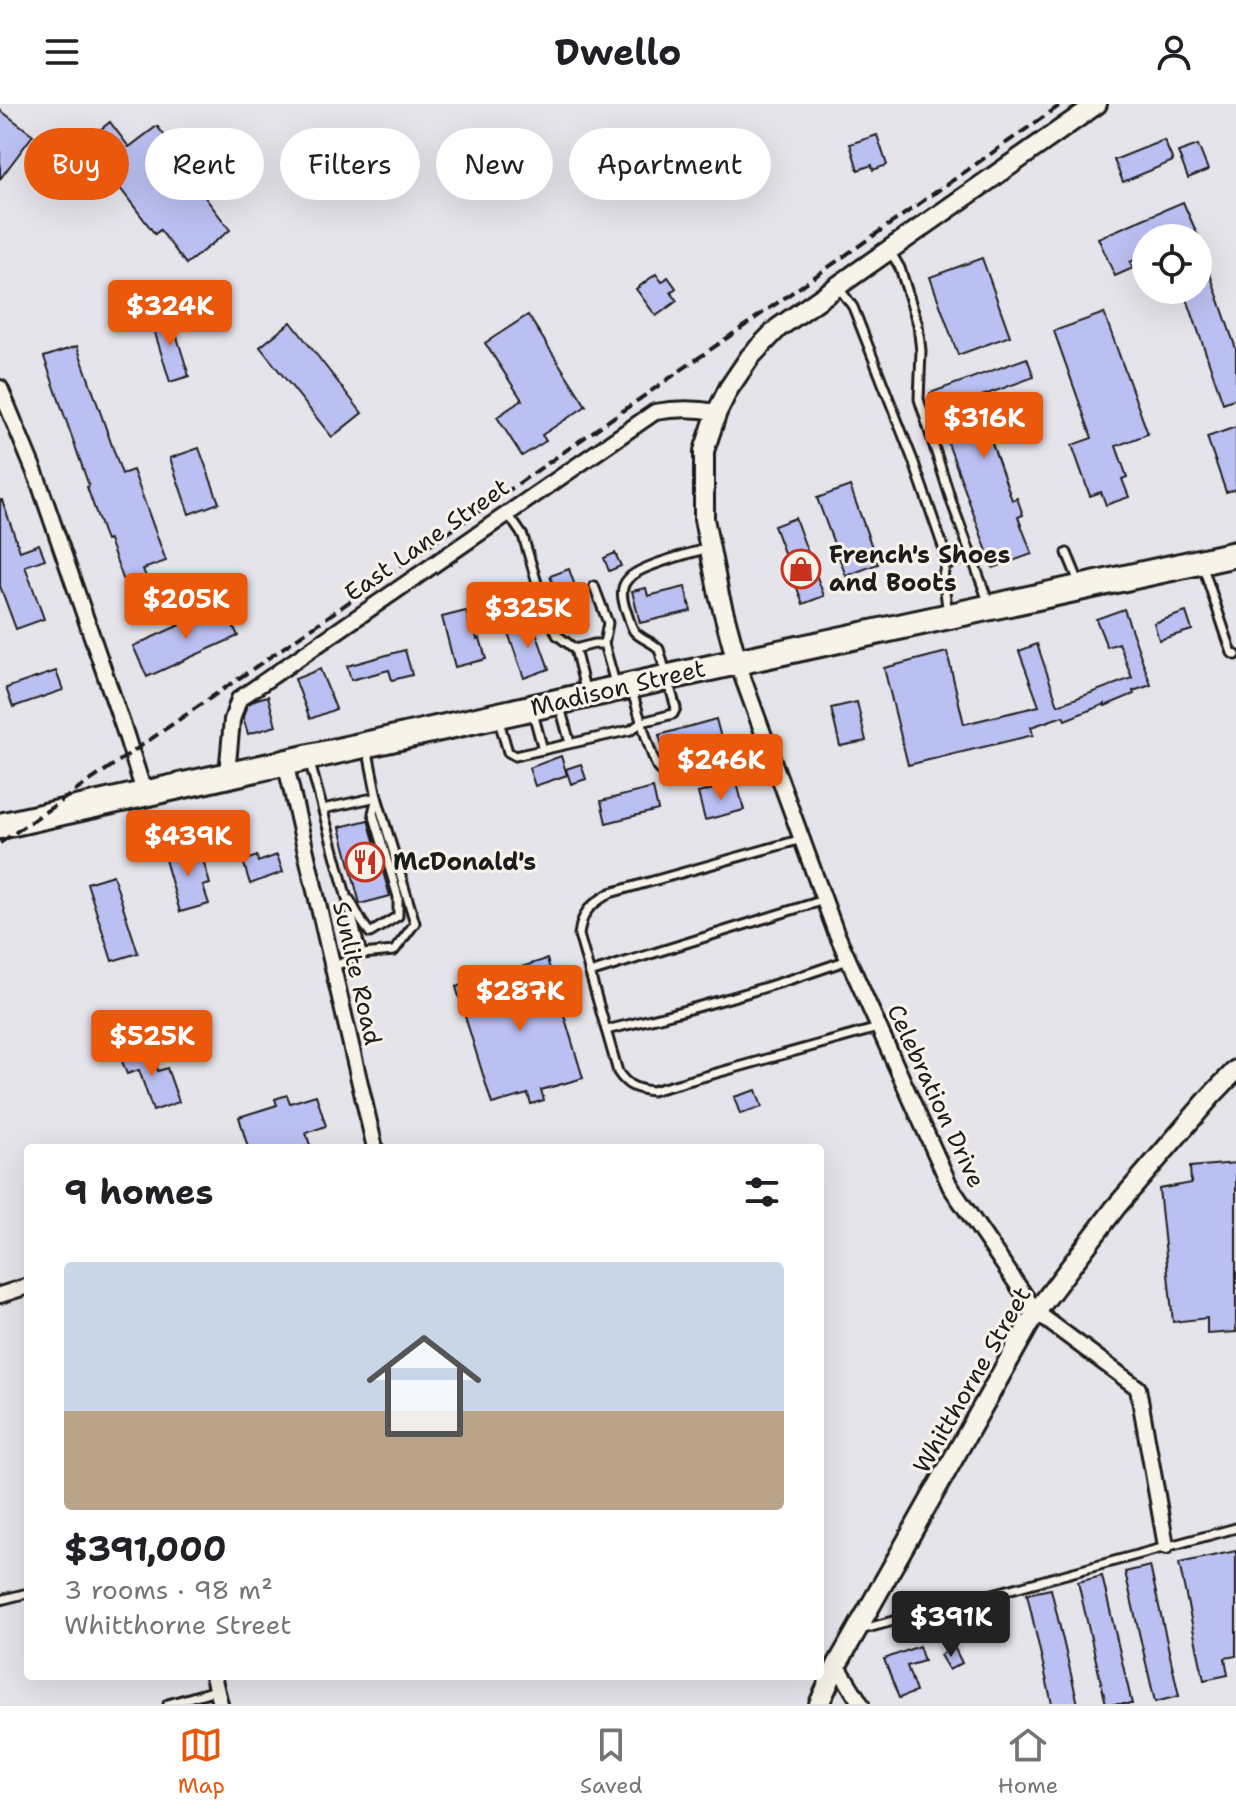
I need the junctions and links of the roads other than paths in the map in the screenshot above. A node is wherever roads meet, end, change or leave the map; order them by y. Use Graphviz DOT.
graph roads {
  1 [pos="1097,104"];
  2 [pos="889,250"];
  3 [pos="838,286"];
  4 [pos="0,388"];
  5 [pos="717,412"];
  6 [pos="508,513"];
  7 [pos="709,548"];
  8 [pos="1067,553"];
  9 [pos="1236,554"];
  10 [pos="972,556"];
  11 [pos="1201,562"];
  12 [pos="945,565"];
  13 [pos="594,586"];
  14 [pos="1081,588"];
  15 [pos="990,607"];
  16 [pos="948,616"];
  17 [pos="604,644"];
  18 [pos="575,649"];
  19 [pos="1236,655"];
  20 [pos="737,662"];
  21 [pos="669,677"];
  22 [pos="624,687"];
  23 [pos="586,695"];
  24 [pos="559,701"];
  25 [pos="531,708"];
  26 [pos="498,715"];
  27 [pos="642,722"];
  28 [pos="570,743"];
  29 [pos="367,744"];
  30 [pos="768,745"];
  31 [pos="543,750"];
  32 [pos="297,759"];
  33 [pos="227,774"];
  34 [pos="145,795"];
  35 [pos="377,797"];
  36 [pos="323,809"];
  37 [pos="0,826"];
  38 [pos="802,839"];
  39 [pos="344,887"];
  40 [pos="824,900"];
  41 [pos="362,954"];
  42 [pos="848,960"];
  43 [pos="333,967"];
  44 [pos="590,973"];
  45 [pos="879,1028"];
  46 [pos="606,1030"];
  47 [pos="1236,1070"];
  48 [pos="374,1144"];
  49 [pos="24,1287"];
  50 [pos="0,1295"];
  51 [pos="1036,1312"];
  52 [pos="1236,1528"];
  53 [pos="1166,1546"];
  54 [pos="24,1594"];
  55 [pos="0,1600"];
  56 [pos="857,1631"];
  57 [pos="837,1665"];
  58 [pos="217,1690"];
  59 [pos="168,1704"];
  60 [pos="819,1704"];
  61 [pos="861,1704"];
  1 -- 2 [label="street"];
  2 -- 3 [label="street"];
  2 -- 10 [label="lane"];
  3 -- 5 [label="street"];
  3 -- 12 [label="lane"];
  4 -- 34 [label="street"];
  5 -- 6 [label="street, East Lane Street"];
  5 -- 7 [label="street"];
  6 -- 18 [label="lane"];
  6 -- 33 [label="street, East Lane Street"];
  7 -- 20 [label="street"];
  7 -- 21 [label="lane"];
  8 -- 14 [label="lane"];
  9 -- 11 [label="main road, Madison Street"];
  10 -- 12 [label="lane"];
  10 -- 15 [label="lane"];
  11 -- 14 [label="main road, Madison Street"];
  11 -- 19 [label="lane"];
  12 -- 16 [label="lane"];
  13 -- 17 [label="lane"];
  14 -- 15 [label="main road, Madison Street"];
  15 -- 16 [label="main road, Madison Street"];
  16 -- 20 [label="main road, Madison Street"];
  17 -- 18 [label="lane"];
  17 -- 22 [label="lane"];
  18 -- 23 [label="lane"];
  20 -- 21 [label="main road, Madison Street"];
  20 -- 30 [label="street, Celebration Drive"];
  21 -- 22 [label="main road, Madison Street"];
  21 -- 27 [label="lane"];
  22 -- 23 [label="main road, Madison Street"];
  22 -- 27 [label="lane"];
  23 -- 24 [label="main road, Madison Street"];
  24 -- 25 [label="main road, Madison Street"];
  24 -- 28 [label="lane"];
  25 -- 26 [label="main road, Madison Street"];
  25 -- 31 [label="lane"];
  26 -- 29 [label="main road, Madison Street"];
  26 -- 31 [label="lane"];
  27 -- 28 [label="lane"];
  27 -- 30 [label="lane"];
  28 -- 31 [label="lane"];
  29 -- 32 [label="main road, Madison Street"];
  29 -- 35 [label="lane"];
  30 -- 38 [label="street, Celebration Drive"];
  32 -- 33 [label="main road, Madison Street"];
  32 -- 36 [label="lane"];
  32 -- 43 [label="street, Sunlite Road"];
  33 -- 34 [label="main road, Madison Street"];
  34 -- 37 [label="main road, Madison Street"];
  35 -- 36 [label="lane"];
  35 -- 39 [label="lane"];
  35 -- 41 [label="lane"];
  36 -- 39 [label="lane"];
  38 -- 40 [label="street, Celebration Drive"];
  38 -- 44 [label="lane"];
  39 -- 41 [label="lane"];
  40 -- 42 [label="street, Celebration Drive"];
  40 -- 44 [label="lane"];
  41 -- 43 [label="lane"];
  42 -- 45 [label="street, Celebration Drive"];
  42 -- 46 [label="lane"];
  43 -- 48 [label="street, Sunlite Road"];
  44 -- 46 [label="lane"];
  45 -- 46 [label="lane"];
  45 -- 51 [label="street, Celebration Drive"];
  47 -- 51 [label="street, Whitthorne Street"];
  49 -- 50 [label="street"];
  51 -- 53 [label="street, Celebration Drive"];
  51 -- 56 [label="street, Whitthorne Street"];
  52 -- 53 [label="lane"];
  53 -- 56 [label="lane"];
  54 -- 55 [label="lane"];
  56 -- 57 [label="street, Whitthorne Street"];
  57 -- 60 [label="street, Whitthorne Street"];
  57 -- 61 [label="street"];
  58 -- 59 [label="lane"];
}
